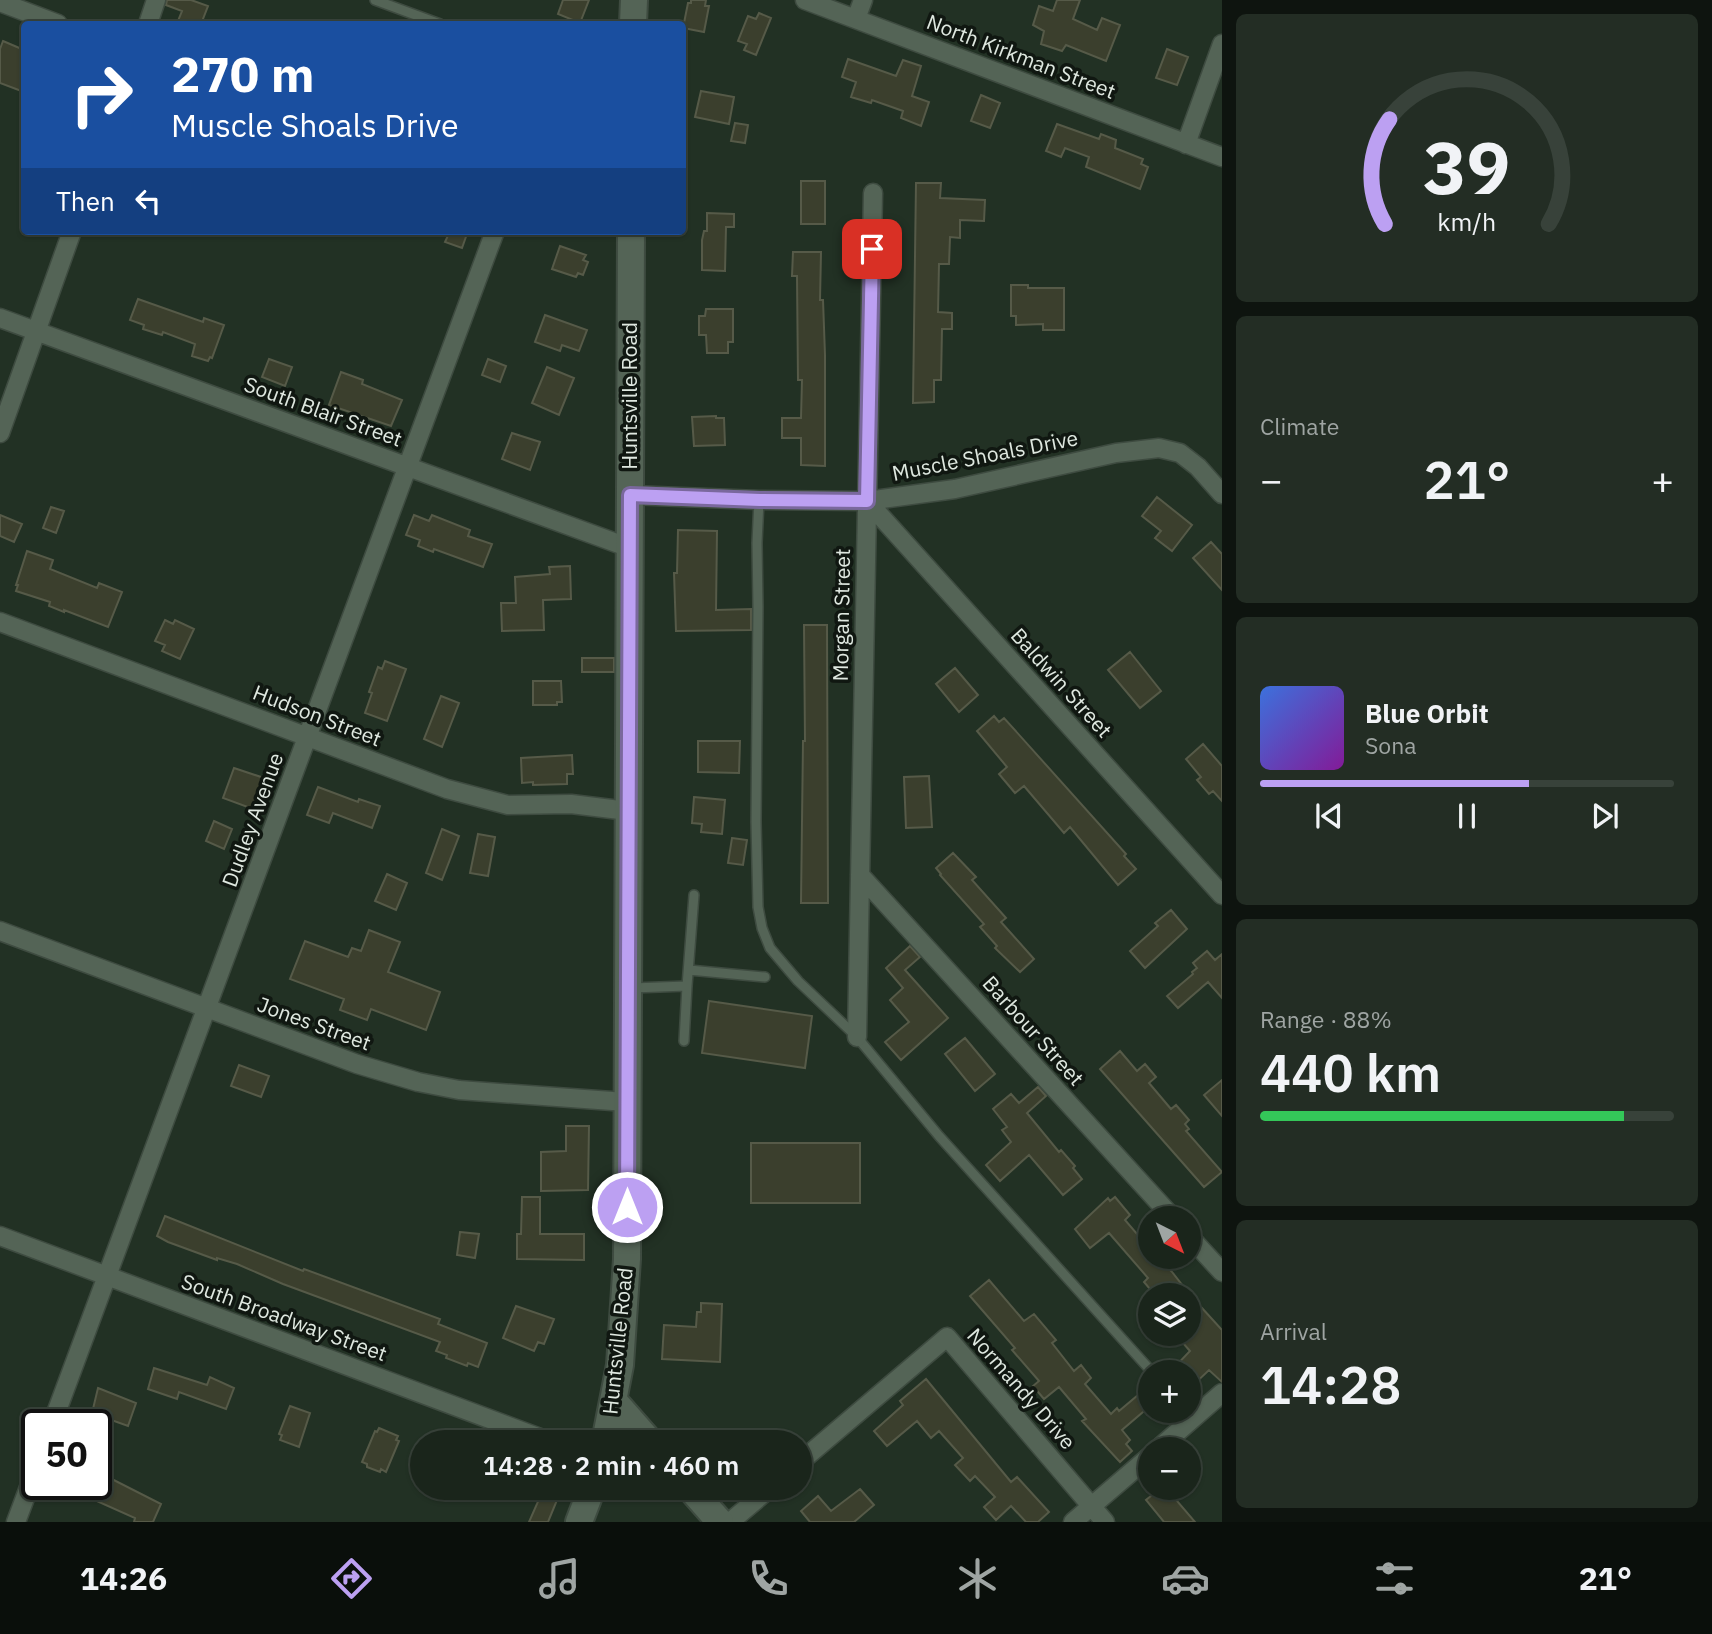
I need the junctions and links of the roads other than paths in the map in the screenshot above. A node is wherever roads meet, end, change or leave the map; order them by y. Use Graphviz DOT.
graph roads {
  1 [pos="156,0"];
  2 [pos="375,0"];
  3 [pos="634,0"];
  4 [pos="805,0"];
  5 [pos="863,0"];
  6 [pos="0,2"];
  7 [pos="856,19"];
  8 [pos="50,21"];
  9 [pos="149,21"];
  10 [pos="432,21"];
  11 [pos="633,21"];
  12 [pos="1222,44"];
  13 [pos="1186,144"];
  14 [pos="1222,157"];
  15 [pos="873,193"];
  16 [pos="71,235"];
  17 [pos="494,235"];
  18 [pos="627,235"];
  19 [pos="0,318"];
  20 [pos="37,332"];
  21 [pos="0,433"];
  22 [pos="408,467"];
  23 [pos="1222,494"];
  24 [pos="630,495"];
  25 [pos="760,500"];
  26 [pos="867,501"];
  27 [pos="630,548"];
  28 [pos="0,622"];
  29 [pos="308,737"];
  30 [pos="628,811"];
  31 [pos="860,875"];
  32 [pos="695,895"];
  33 [pos="1222,895"];
  34 [pos="0,932"];
  35 [pos="689,970"];
  36 [pos="765,978"];
  37 [pos="687,986"];
  38 [pos="627,988"];
  39 [pos="207,1008"];
  40 [pos="858,1037"];
  41 [pos="684,1041"];
  42 [pos="626,1102"];
  43 [pos="1162,1206"];
  44 [pos="0,1236"];
  45 [pos="1201,1249"];
  46 [pos="1222,1272"];
  47 [pos="107,1276"];
  48 [pos="1141,1360"];
  49 [pos="1222,1393"];
  50 [pos="614,1401"];
  51 [pos="1201,1407"];
  52 [pos="58,1409"];
  53 [pos="1182,1423"];
  54 [pos="519,1430"];
  55 [pos="608,1430"];
  56 [pos="639,1430"];
  57 [pos="1169,1437"];
  58 [pos="812,1452"];
  59 [pos="1138,1466"];
  60 [pos="24,1500"];
  61 [pos="587,1500"];
  62 [pos="701,1500"];
  63 [pos="756,1500"];
  64 [pos="1091,1506"];
  65 [pos="16,1522"];
  66 [pos="579,1522"];
  67 [pos="720,1522"];
  68 [pos="730,1522"];
  69 [pos="1073,1522"];
  70 [pos="1105,1522"];
  1 -- 9 [label="street"];
  2 -- 10 [label="lane"];
  3 -- 11 [label="main road"];
  4 -- 7 [label="street, North Kirkman Street"];
  5 -- 7 [label="street"];
  6 -- 8 [label="street"];
  7 -- 13 [label="street, North Kirkman Street"];
  12 -- 13 [label="street"];
  13 -- 14 [label="street, North Kirkman Street"];
  15 -- 26 [label="street, Morgan Street"];
  16 -- 20 [label="street"];
  17 -- 22 [label="street, Dudley Avenue"];
  18 -- 24 [label="main road, Huntsville Road"];
  19 -- 20 [label="street, South Blair Street"];
  20 -- 21 [label="street"];
  20 -- 22 [label="street, South Blair Street"];
  22 -- 27 [label="street, South Blair Street"];
  22 -- 29 [label="street, Dudley Avenue"];
  23 -- 26 [label="street, Muscle Shoals Drive"];
  24 -- 25 [label="street, Muscle Shoals Drive"];
  24 -- 27 [label="main road, Huntsville Road"];
  25 -- 26 [label="street, Muscle Shoals Drive"];
  25 -- 40 [label="lane"];
  26 -- 31 [label="street, Morgan Street"];
  26 -- 33 [label="street, Baldwin Street"];
  27 -- 30 [label="main road, Huntsville Road"];
  28 -- 29 [label="street, Hudson Street"];
  29 -- 30 [label="street, Hudson Street"];
  29 -- 39 [label="street, Dudley Avenue"];
  30 -- 38 [label="main road, Huntsville Road"];
  31 -- 40 [label="street, Morgan Street"];
  31 -- 43 [label="street, Barbour Street"];
  32 -- 35 [label="lane"];
  34 -- 39 [label="street, Jones Street"];
  35 -- 36 [label="lane"];
  35 -- 37 [label="lane"];
  37 -- 38 [label="lane"];
  37 -- 41 [label="lane"];
  38 -- 42 [label="main road, Huntsville Road"];
  39 -- 42 [label="street, Jones Street"];
  39 -- 47 [label="street, Dudley Avenue"];
  40 -- 48 [label="lane"];
  42 -- 50 [label="main road, Huntsville Road"];
  44 -- 47 [label="street, South Broadway Street"];
  45 -- 46 [label="street"];
  47 -- 52 [label="street, Dudley Avenue"];
  47 -- 54 [label="street, South Broadway Street"];
  49 -- 51 [label="street"];
  50 -- 55 [label="main road, Huntsville Road"];
  50 -- 56 [label="main road"];
  53 -- 57 [label="street"];
  58 -- 64 [label="street, Normandy Drive"];
  59 -- 64 [label="street"];
  60 -- 65 [label="street"];
  61 -- 66 [label="main road"];
  62 -- 67 [label="main road"];
  63 -- 68 [label="street"];
  64 -- 69 [label="street"];
  64 -- 70 [label="street, Normandy Drive"];
}
